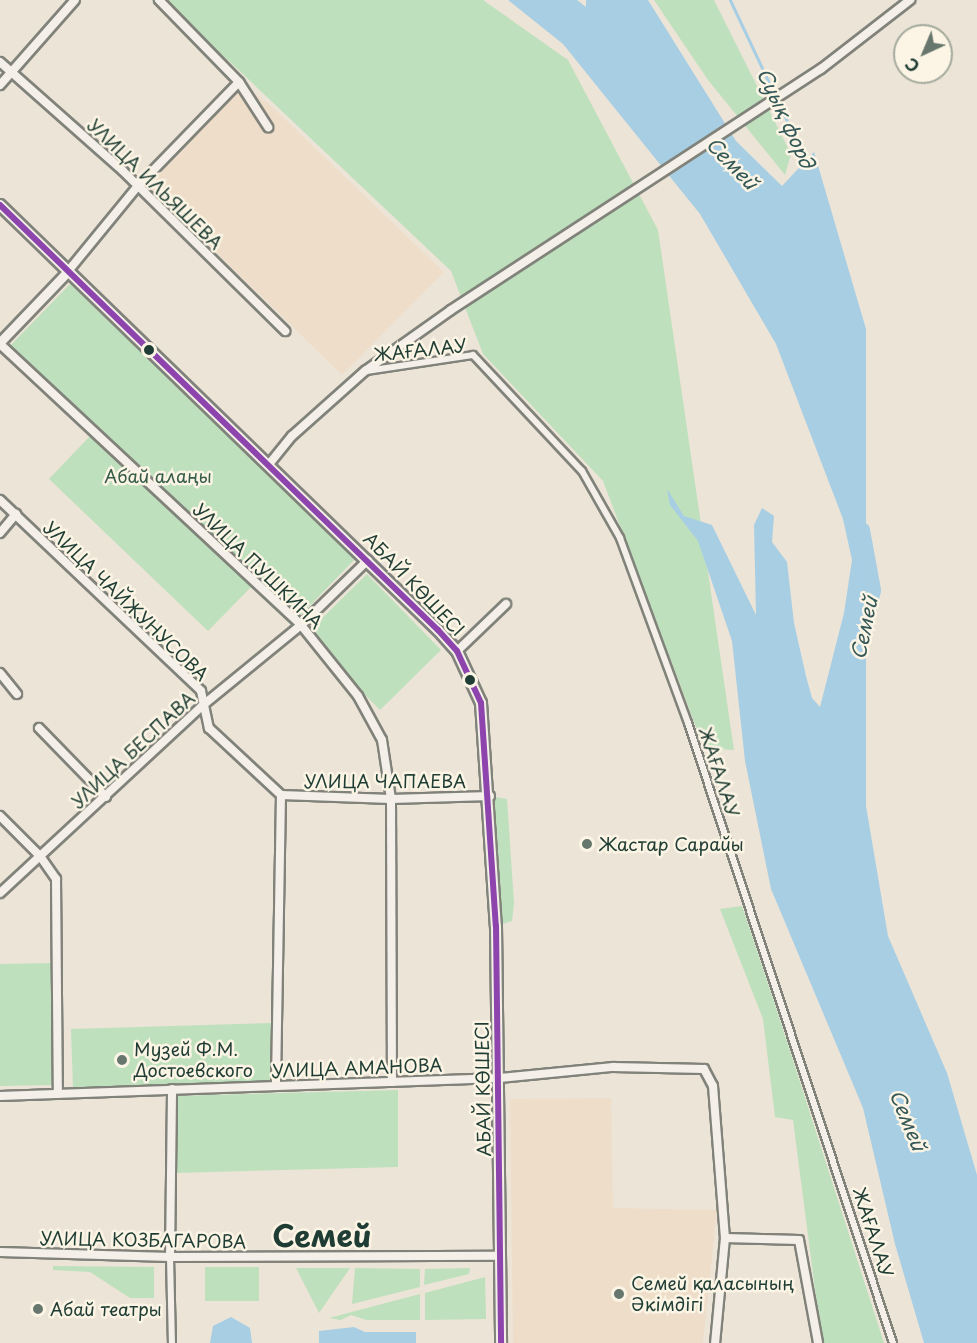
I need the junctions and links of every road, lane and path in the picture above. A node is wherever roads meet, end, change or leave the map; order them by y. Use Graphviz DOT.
graph roads {
  1 [pos="75,0"];
  2 [pos="159,0"];
  3 [pos="910,0"];
  4 [pos="0,62"];
  5 [pos="12,73"];
  6 [pos="239,82"];
  7 [pos="0,85"];
  8 [pos="268,127"];
  9 [pos="137,186"];
  10 [pos="0,206"];
  11 [pos="69,270"];
  12 [pos="285,331"];
  13 [pos="0,343"];
  14 [pos="366,371"];
  15 [pos="270,463"];
  16 [pos="0,500"];
  17 [pos="16,514"];
  18 [pos="0,533"];
  19 [pos="368,560"];
  20 [pos="506,604"];
  21 [pos="301,625"];
  22 [pos="457,651"];
  23 [pos="0,673"];
  24 [pos="17,694"];
  25 [pos="204,705"];
  26 [pos="39,728"];
  27 [pos="280,795"];
  28 [pos="490,796"];
  29 [pos="106,797"];
  30 [pos="391,799"];
  31 [pos="0,816"];
  32 [pos="40,856"];
  33 [pos="0,893"];
  34 [pos="500,1078"];
  35 [pos="393,1082"];
  36 [pos="276,1086"];
  37 [pos="172,1089"];
  38 [pos="58,1094"];
  39 [pos="0,1096"];
  40 [pos="724,1238"];
  41 [pos="0,1252"];
  42 [pos="501,1256"];
  43 [pos="170,1257"];
  44 [pos="172,1343"];
  45 [pos="501,1343"];
  46 [pos="715,1343"];
  47 [pos="818,1343"];
  48 [pos="893,1343"];
  1 -- 5 [label="street"];
  2 -- 6 [label="street"];
  3 -- 14 [label="street"];
  4 -- 5 [label="street, УЛИЦА ИЛЬЯШЕВА"];
  5 -- 7 [label="street"];
  5 -- 9 [label="street, УЛИЦА ИЛЬЯШЕВА"];
  6 -- 8 [label="street"];
  6 -- 9 [label="street"];
  9 -- 11 [label="street"];
  9 -- 12 [label="street, УЛИЦА ИЛЬЯШЕВА"];
  10 -- 11 [label="main road, АБАЙ КӨШЕСІ"];
  11 -- 13 [label="street"];
  11 -- 15 [label="main road, АБАЙ КӨШЕСІ"];
  13 -- 21 [label="street, УЛИЦА ПУШКИНА"];
  14 -- 15 [label="street"];
  14 -- 48 [label="street, ЖАҒАЛАУ"];
  15 -- 19 [label="main road, АБАЙ КӨШЕСІ"];
  16 -- 17 [label="street, УЛИЦА ЧАЙЖУНУСОВА"];
  17 -- 18 [label="street"];
  17 -- 25 [label="street, УЛИЦА ЧАЙЖУНУСОВА"];
  19 -- 21 [label="street, УЛИЦА БЕСПАВА"];
  19 -- 22 [label="main road, АБАЙ КӨШЕСІ"];
  20 -- 22 [label="street"];
  21 -- 25 [label="street, УЛИЦА БЕСПАВА"];
  21 -- 30 [label="street, УЛИЦА ПУШКИНА"];
  22 -- 28 [label="main road, АБАЙ КӨШЕСІ"];
  23 -- 24 [label="street"];
  25 -- 27 [label="street, УЛИЦА ЧАЙЖУНУСОВА"];
  25 -- 29 [label="street, УЛИЦА БЕСПАВА"];
  26 -- 29 [label="street"];
  27 -- 30 [label="street, УЛИЦА ЧАПАЕВА"];
  27 -- 36 [label="street"];
  28 -- 30 [label="street, УЛИЦА ЧАПАЕВА"];
  28 -- 34 [label="main road, АБАЙ КӨШЕСІ"];
  29 -- 32 [label="street, УЛИЦА БЕСПАВА"];
  30 -- 35 [label="street, УЛИЦА ПУШКИНА"];
  31 -- 32 [label="street"];
  32 -- 33 [label="street, УЛИЦА БЕСПАВА"];
  32 -- 38 [label="street"];
  34 -- 35 [label="street, УЛИЦА АМАНОВА"];
  34 -- 40 [label="street, УЛИЦА АМАНОВА"];
  34 -- 42 [label="main road, АБАЙ КӨШЕСІ"];
  35 -- 36 [label="street, УЛИЦА АМАНОВА"];
  36 -- 37 [label="street, УЛИЦА АМАНОВА"];
  37 -- 38 [label="street, УЛИЦА АМАНОВА"];
  37 -- 43 [label="street"];
  38 -- 39 [label="street, УЛИЦА АМАНОВА"];
  40 -- 46 [label="street"];
  40 -- 47 [label="street"];
  41 -- 43 [label="street, УЛИЦА КОЗБАГАРОВА"];
  42 -- 43 [label="street, УЛИЦА КОЗБАГАРОВА"];
  42 -- 45 [label="main road, АБАЙ КӨШЕСІ"];
  43 -- 44 [label="street"];
}
